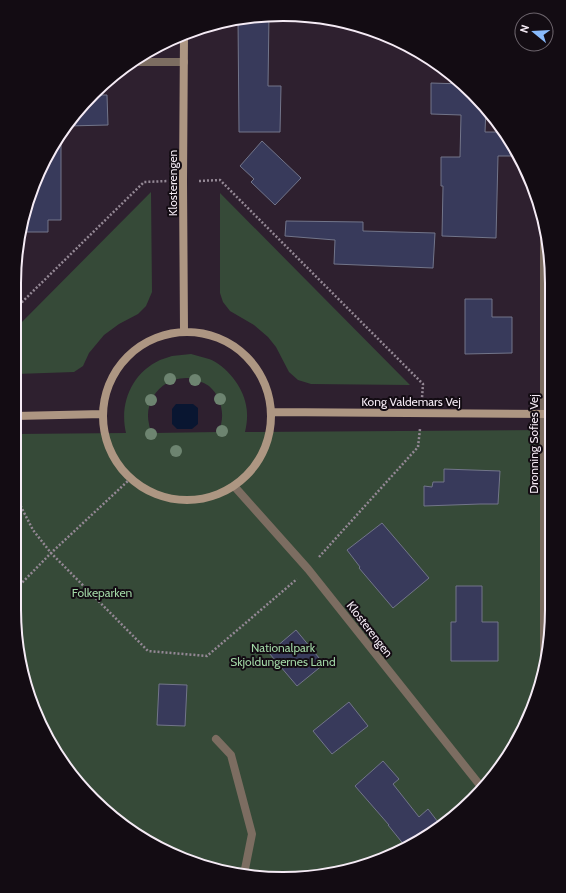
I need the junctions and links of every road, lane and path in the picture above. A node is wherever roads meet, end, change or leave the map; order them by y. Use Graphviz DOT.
graph roads {
  1 [pos="184,41"];
  2 [pos="142,62"];
  3 [pos="184,62"];
  4 [pos="184,181"];
  5 [pos="21,303"];
  6 [pos="184,331"];
  7 [pos="272,412"];
  8 [pos="422,413"];
  9 [pos="103,414"];
  10 [pos="545,414"];
  11 [pos="21,416"];
  12 [pos="130,478"];
  13 [pos="234,486"];
  14 [pos="21,507"];
  15 [pos="51,553"];
  16 [pos="308,570"];
  17 [pos="21,584"];
  18 [pos="216,739"];
  19 [pos="479,784"];
  20 [pos="245,869"];
  1 -- 3 [label="main road, Klosterengen"];
  2 -- 3 [label="street"];
  3 -- 4 [label="main road, Klosterengen"];
  4 -- 5 [label="path"];
  4 -- 6 [label="main road, Klosterengen"];
  4 -- 8 [label="path"];
  6 -- 7 [label="main road"];
  6 -- 9 [label="main road"];
  7 -- 8 [label="main road, Kong Valdemars Vej"];
  7 -- 13 [label="main road"];
  8 -- 10 [label="main road, Kong Valdemars Vej"];
  8 -- 16 [label="path"];
  9 -- 11 [label="main road"];
  9 -- 12 [label="main road"];
  12 -- 13 [label="main road"];
  12 -- 15 [label="path"];
  13 -- 16 [label="street, Klosterengen"];
  14 -- 15 [label="path"];
  15 -- 16 [label="path"];
  15 -- 17 [label="path"];
  16 -- 19 [label="street, Klosterengen"];
  18 -- 20 [label="street"];
}
